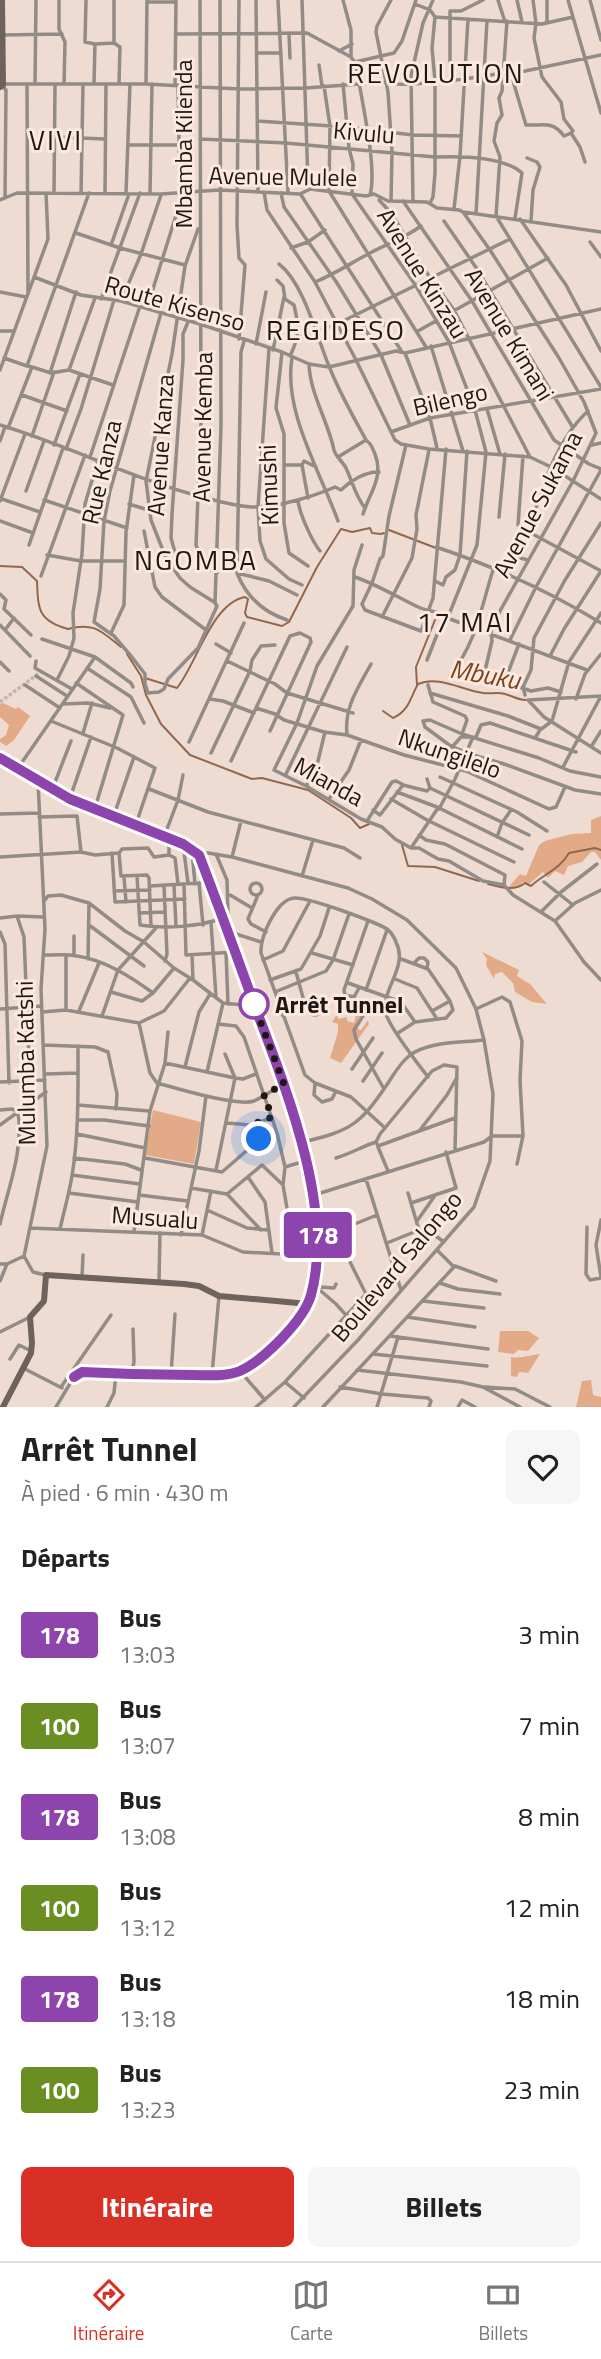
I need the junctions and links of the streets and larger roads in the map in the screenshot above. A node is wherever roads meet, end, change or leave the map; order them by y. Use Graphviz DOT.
graph roads {
  1 [pos="2,0"];
  2 [pos="36,0"];
  3 [pos="59,0"];
  4 [pos="86,0"];
  5 [pos="114,0"];
  6 [pos="200,0"];
  7 [pos="220,0"];
  8 [pos="239,0"];
  9 [pos="256,0"];
  10 [pos="278,0"];
  11 [pos="302,0"];
  12 [pos="343,0"];
  13 [pos="391,0"];
  14 [pos="433,0"];
  15 [pos="483,0"];
  16 [pos="498,0"];
  17 [pos="517,0"];
  18 [pos="533,0"];
  19 [pos="547,0"];
  20 [pos="568,0"];
  21 [pos="590,0"];
  22 [pos="147,1"];
  23 [pos="176,1"];
  24 [pos="416,2"];
  25 [pos="430,10"];
  26 [pos="1,12"];
  27 [pos="435,17"];
  28 [pos="573,17"];
  29 [pos="450,18"];
  30 [pos="468,19"];
  31 [pos="487,21"];
  32 [pos="506,21"];
  33 [pos="522,22"];
  34 [pos="536,23"];
  35 [pos="547,23"];
  36 [pos="239,33"];
  37 [pos="62,34"];
  38 [pos="177,34"];
  39 [pos="220,34"];
  40 [pos="257,34"];
  41 [pos="280,34"];
  42 [pos="289,34"];
  43 [pos="303,34"];
  44 [pos="2,35"];
  45 [pos="35,35"];
  46 [pos="200,35"];
  47 [pos="601,40"];
  48 [pos="114,43"];
  49 [pos="95,44"];
  50 [pos="352,44"];
  51 [pos="339,51"];
  52 [pos="257,53"];
  53 [pos="280,53"];
  54 [pos="601,55"];
  55 [pos="351,57"];
  56 [pos="379,57"];
  57 [pos="290,58"];
  58 [pos="584,59"];
  59 [pos="355,62"];
  60 [pos="319,65"];
  61 [pos="540,69"];
  62 [pos="502,73"];
  63 [pos="511,74"];
  64 [pos="484,76"];
  65 [pos="465,77"];
  66 [pos="450,79"];
  67 [pos="435,81"];
  68 [pos="385,82"];
  69 [pos="119,83"];
  70 [pos="1,84"];
  71 [pos="27,84"];
  72 [pos="35,84"];
  73 [pos="83,84"];
  74 [pos="94,84"];
  75 [pos="106,84"];
  76 [pos="130,84"];
  77 [pos="146,84"];
  78 [pos="152,84"];
  79 [pos="343,84"];
  80 [pos="55,85"];
  81 [pos="64,85"];
  82 [pos="177,85"];
  83 [pos="358,85"];
  84 [pos="412,85"];
  85 [pos="323,86"];
  86 [pos="201,87"];
  87 [pos="306,88"];
  88 [pos="219,89"];
  89 [pos="239,89"];
  90 [pos="257,89"];
  91 [pos="283,89"];
  92 [pos="601,94"];
  93 [pos="595,97"];
  94 [pos="601,113"];
  95 [pos="257,121"];
  96 [pos="285,123"];
  97 [pos="307,125"];
  98 [pos="330,126"];
  99 [pos="347,127"];
  100 [pos="367,131"];
  101 [pos="390,132"];
  102 [pos="571,133"];
  103 [pos="413,135"];
  104 [pos="434,136"];
  105 [pos="461,136"];
  106 [pos="54,137"];
  107 [pos="83,139"];
  108 [pos="105,139"];
  109 [pos="200,139"];
  110 [pos="219,140"];
  111 [pos="239,141"];
  112 [pos="258,142"];
  113 [pos="286,143"];
  114 [pos="128,145"];
  115 [pos="150,145"];
  116 [pos="180,145"];
  117 [pos="308,145"];
  118 [pos="330,147"];
  119 [pos="349,148"];
  120 [pos="369,150"];
  121 [pos="392,152"];
  122 [pos="414,154"];
  123 [pos="460,156"];
  124 [pos="435,157"];
  125 [pos="527,158"];
  126 [pos="480,159"];
  127 [pos="500,162"];
  128 [pos="585,162"];
  129 [pos="310,189"];
  130 [pos="219,190"];
  131 [pos="200,191"];
  132 [pos="238,191"];
  133 [pos="258,191"];
  134 [pos="329,191"];
  135 [pos="105,192"];
  136 [pos="264,192"];
  137 [pos="0,193"];
  138 [pos="26,193"];
  139 [pos="47,193"];
  140 [pos="54,193"];
  141 [pos="81,193"];
  142 [pos="89,193"];
  143 [pos="128,193"];
  144 [pos="140,193"];
  145 [pos="150,193"];
  146 [pos="181,193"];
  147 [pos="281,193"];
  148 [pos="288,193"];
  149 [pos="161,194"];
  150 [pos="300,194"];
  151 [pos="352,194"];
  152 [pos="373,195"];
  153 [pos="2,199"];
  154 [pos="391,201"];
  155 [pos="403,201"];
  156 [pos="413,202"];
  157 [pos="430,203"];
  158 [pos="454,209"];
  159 [pos="463,212"];
  160 [pos="476,214"];
  161 [pos="496,216"];
  162 [pos="518,219"];
  163 [pos="443,221"];
  164 [pos="531,221"];
  165 [pos="200,223"];
  166 [pos="421,226"];
  167 [pos="325,230"];
  168 [pos="601,232"];
  169 [pos="76,233"];
  170 [pos="406,236"];
  171 [pos="510,239"];
  172 [pos="308,242"];
  173 [pos="590,242"];
  174 [pos="111,245"];
  175 [pos="387,245"];
  176 [pos="120,248"];
  177 [pos="291,248"];
  178 [pos="490,250"];
  179 [pos="141,254"];
  180 [pos="367,255"];
  181 [pos="601,257"];
  182 [pos="470,258"];
  183 [pos="548,258"];
  184 [pos="163,260"];
  185 [pos="279,264"];
  186 [pos="185,265"];
  187 [pos="349,267"];
  188 [pos="451,269"];
  189 [pos="529,269"];
  190 [pos="331,276"];
  191 [pos="34,277"];
  192 [pos="431,278"];
  193 [pos="510,280"];
  194 [pos="277,281"];
  195 [pos="314,282"];
  196 [pos="57,286"];
  197 [pos="416,286"];
  198 [pos="490,290"];
  199 [pos="0,292"];
  200 [pos="76,292"];
  201 [pos="266,292"];
  202 [pos="27,295"];
  203 [pos="394,295"];
  204 [pos="284,297"];
  205 [pos="95,298"];
  206 [pos="101,299"];
  207 [pos="114,300"];
  208 [pos="121,300"];
  209 [pos="472,302"];
  210 [pos="140,306"];
  211 [pos="374,306"];
  212 [pos="147,308"];
  213 [pos="601,309"];
  214 [pos="454,310"];
  215 [pos="582,312"];
  216 [pos="161,313"];
  217 [pos="357,314"];
  218 [pos="177,318"];
  219 [pos="559,318"];
  220 [pos="435,321"];
  221 [pos="188,322"];
  222 [pos="200,324"];
  223 [pos="337,324"];
  224 [pos="536,324"];
  225 [pos="513,329"];
  226 [pos="0,331"];
  227 [pos="13,331"];
  228 [pos="418,331"];
  229 [pos="221,332"];
  230 [pos="317,333"];
  231 [pos="490,333"];
  232 [pos="469,337"];
  233 [pos="296,339"];
  234 [pos="242,340"];
  235 [pos="449,342"];
  236 [pos="256,344"];
  237 [pos="429,346"];
  238 [pos="271,349"];
  239 [pos="601,351"];
  240 [pos="282,352"];
  241 [pos="404,352"];
  242 [pos="381,355"];
  243 [pos="291,357"];
  244 [pos="4,358"];
  245 [pos="356,360"];
  246 [pos="309,364"];
  247 [pos="30,366"];
  248 [pos="329,367"];
  249 [pos="0,370"];
  250 [pos="69,370"];
  251 [pos="52,372"];
  252 [pos="80,374"];
  253 [pos="90,377"];
  254 [pos="114,385"];
  255 [pos="601,388"];
  256 [pos="578,393"];
  257 [pos="22,395"];
  258 [pos="555,396"];
  259 [pos="530,401"];
  260 [pos="44,403"];
  261 [pos="504,405"];
  262 [pos="487,408"];
  263 [pos="475,410"];
  264 [pos="67,411"];
  265 [pos="588,411"];
  266 [pos="452,414"];
  267 [pos="430,418"];
  268 [pos="410,425"];
  269 [pos="5,426"];
  270 [pos="572,426"];
  271 [pos="391,432"];
  272 [pos="25,434"];
  273 [pos="31,437"];
  274 [pos="366,440"];
  275 [pos="0,441"];
  276 [pos="44,441"];
  277 [pos="601,443"];
  278 [pos="54,445"];
  279 [pos="406,445"];
  280 [pos="560,445"];
  281 [pos="592,445"];
  282 [pos="437,448"];
  283 [pos="65,449"];
  284 [pos="429,449"];
  285 [pos="446,449"];
  286 [pos="465,451"];
  287 [pos="486,452"];
  288 [pos="503,454"];
  289 [pos="88,456"];
  290 [pos="523,456"];
  291 [pos="338,457"];
  292 [pos="530,457"];
  293 [pos="98,460"];
  294 [pos="584,460"];
  295 [pos="284,465"];
  296 [pos="302,465"];
  297 [pos="317,466"];
  298 [pos="116,467"];
  299 [pos="551,467"];
  300 [pos="601,468"];
  301 [pos="379,472"];
  302 [pos="134,475"];
  303 [pos="146,481"];
  304 [pos="573,481"];
  305 [pos="352,482"];
  306 [pos="174,490"];
  307 [pos="26,492"];
  308 [pos="326,492"];
  309 [pos="590,492"];
  310 [pos="197,496"];
  311 [pos="308,498"];
  312 [pos="0,499"];
  313 [pos="601,499"];
  314 [pos="44,500"];
  315 [pos="299,500"];
  316 [pos="217,501"];
  317 [pos="284,502"];
  318 [pos="129,504"];
  319 [pos="238,504"];
  320 [pos="258,507"];
  321 [pos="66,508"];
  322 [pos="365,508"];
  323 [pos="148,510"];
  324 [pos="40,512"];
  325 [pos="84,514"];
  326 [pos="363,514"];
  327 [pos="499,517"];
  328 [pos="0,521"];
  329 [pos="104,521"];
  330 [pos="338,521"];
  331 [pos="601,523"];
  332 [pos="518,524"];
  333 [pos="127,528"];
  334 [pos="144,531"];
  335 [pos="529,531"];
  336 [pos="33,533"];
  337 [pos="541,540"];
  338 [pos="29,545"];
  339 [pos="362,545"];
  340 [pos="436,547"];
  341 [pos="559,548"];
  342 [pos="320,551"];
  343 [pos="47,555"];
  344 [pos="460,555"];
  345 [pos="580,558"];
  346 [pos="472,560"];
  347 [pos="529,560"];
  348 [pos="81,561"];
  349 [pos="102,561"];
  350 [pos="124,561"];
  351 [pos="172,566"];
  352 [pos="308,566"];
  353 [pos="492,570"];
  354 [pos="601,571"];
  355 [pos="217,573"];
  356 [pos="237,573"];
  357 [pos="41,576"];
  358 [pos="355,577"];
  359 [pos="517,579"];
  360 [pos="435,581"];
  361 [pos="372,583"];
  362 [pos="302,586"];
  363 [pos="536,587"];
  364 [pos="0,594"];
  365 [pos="394,594"];
  366 [pos="297,595"];
  367 [pos="555,598"];
  368 [pos="215,603"];
  369 [pos="430,610"];
  370 [pos="576,610"];
  371 [pos="601,613"];
  372 [pos="447,616"];
  373 [pos="382,617"];
  374 [pos="14,618"];
  375 [pos="287,620"];
  376 [pos="599,622"];
  377 [pos="244,623"];
  378 [pos="476,628"];
  379 [pos="2,629"];
  380 [pos="206,630"];
  381 [pos="111,633"];
  382 [pos="491,633"];
  383 [pos="31,635"];
  384 [pos="42,639"];
  385 [pos="510,640"];
  386 [pos="216,644"];
  387 [pos="519,644"];
  388 [pos="275,645"];
  389 [pos="346,647"];
  390 [pos="72,648"];
  391 [pos="532,648"];
  392 [pos="230,653"];
  393 [pos="601,654"];
  394 [pos="30,656"];
  395 [pos="551,656"];
  396 [pos="95,657"];
  397 [pos="427,660"];
  398 [pos="36,661"];
  399 [pos="227,661"];
  400 [pos="0,662"];
  401 [pos="569,662"];
  402 [pos="371,664"];
  403 [pos="88,668"];
  404 [pos="587,670"];
  405 [pos="9,671"];
  406 [pos="250,671"];
  407 [pos="450,675"];
  408 [pos="36,677"];
  409 [pos="57,680"];
  410 [pos="268,681"];
  411 [pos="76,682"];
  412 [pos="504,683"];
  413 [pos="25,685"];
  414 [pos="428,685"];
  415 [pos="133,687"];
  416 [pos="523,687"];
  417 [pos="72,689"];
  418 [pos="561,692"];
  419 [pos="287,693"];
  420 [pos="430,693"];
  421 [pos="525,695"];
  422 [pos="67,696"];
  423 [pos="601,696"];
  424 [pos="210,699"];
  425 [pos="306,699"];
  426 [pos="576,699"];
  427 [pos="559,700"];
  428 [pos="321,702"];
  429 [pos="92,704"];
  430 [pos="233,705"];
  431 [pos="595,705"];
  432 [pos="61,706"];
  433 [pos="112,708"];
  434 [pos="257,708"];
  435 [pos="348,711"];
  436 [pos="601,711"];
  437 [pos="254,713"];
  438 [pos="353,713"];
  439 [pos="277,715"];
  440 [pos="51,721"];
  441 [pos="552,721"];
  442 [pos="144,723"];
  443 [pos="297,723"];
  444 [pos="308,727"];
  445 [pos="541,729"];
  446 [pos="270,731"];
  447 [pos="601,731"];
  448 [pos="325,732"];
  449 [pos="83,733"];
  450 [pos="462,734"];
  451 [pos="347,735"];
  452 [pos="92,737"];
  453 [pos="474,737"];
  454 [pos="535,738"];
  455 [pos="577,739"];
  456 [pos="71,740"];
  457 [pos="361,740"];
  458 [pos="189,742"];
  459 [pos="452,747"];
  460 [pos="591,747"];
  461 [pos="115,748"];
  462 [pos="574,751"];
  463 [pos="466,752"];
  464 [pos="211,753"];
  465 [pos="601,753"];
  466 [pos="134,757"];
  467 [pos="0,758"];
  468 [pos="231,761"];
  469 [pos="563,767"];
  470 [pos="18,768"];
  471 [pos="458,769"];
  472 [pos="183,775"];
  473 [pos="286,775"];
  474 [pos="440,777"];
  475 [pos="601,777"];
  476 [pos="427,779"];
  477 [pos="38,781"];
  478 [pos="453,783"];
  479 [pos="403,785"];
  480 [pos="306,786"];
  481 [pos="565,787"];
  482 [pos="430,788"];
  483 [pos="149,789"];
  484 [pos="52,790"];
  485 [pos="397,792"];
  486 [pos="601,794"];
  487 [pos="446,796"];
  488 [pos="70,799"];
  489 [pos="328,799"];
  490 [pos="391,799"];
  491 [pos="178,800"];
  492 [pos="438,808"];
  493 [pos="95,810"];
  494 [pos="373,810"];
  495 [pos="511,810"];
  496 [pos="0,814"];
  497 [pos="39,815"];
  498 [pos="113,817"];
  499 [pos="427,820"];
  500 [pos="241,821"];
  501 [pos="367,821"];
  502 [pos="502,823"];
  503 [pos="136,826"];
  504 [pos="547,831"];
  505 [pos="419,835"];
  506 [pos="529,835"];
  507 [pos="497,837"];
  508 [pos="167,838"];
  509 [pos="313,840"];
  510 [pos="183,844"];
  511 [pos="411,848"];
  512 [pos="522,849"];
  513 [pos="194,850"];
  514 [pos="81,852"];
  515 [pos="112,853"];
  516 [pos="119,853"];
  517 [pos="216,854"];
  518 [pos="40,855"];
  519 [pos="169,855"];
  520 [pos="0,857"];
  521 [pos="232,857"];
  522 [pos="360,858"];
  523 [pos="514,862"];
  524 [pos="597,864"];
  525 [pos="124,876"];
  526 [pos="137,876"];
  527 [pos="302,876"];
  528 [pos="209,881"];
  529 [pos="544,882"];
  530 [pos="197,883"];
  531 [pos="186,884"];
  532 [pos="176,885"];
  533 [pos="504,885"];
  534 [pos="164,886"];
  535 [pos="150,888"];
  536 [pos="601,890"];
  537 [pos="114,891"];
  538 [pos="137,891"];
  539 [pos="125,892"];
  540 [pos="229,894"];
  541 [pos="559,894"];
  542 [pos="258,895"];
  543 [pos="185,899"];
  544 [pos="45,900"];
  545 [pos="175,900"];
  546 [pos="310,901"];
  547 [pos="125,902"];
  548 [pos="138,902"];
  549 [pos="150,902"];
  550 [pos="165,902"];
  551 [pos="89,903"];
  552 [pos="572,905"];
  553 [pos="252,908"];
  554 [pos="330,908"];
  555 [pos="165,912"];
  556 [pos="541,912"];
  557 [pos="139,913"];
  558 [pos="151,913"];
  559 [pos="349,914"];
  560 [pos="17,916"];
  561 [pos="225,916"];
  562 [pos="43,917"];
  563 [pos="0,918"];
  564 [pos="368,921"];
  565 [pos="555,921"];
  566 [pos="211,922"];
  567 [pos="89,925"];
  568 [pos="165,925"];
  569 [pos="185,925"];
  570 [pos="203,925"];
  571 [pos="176,926"];
  572 [pos="153,927"];
  573 [pos="387,930"];
  574 [pos="0,932"];
  575 [pos="229,932"];
  576 [pos="266,932"];
  577 [pos="74,936"];
  578 [pos="144,942"];
  579 [pos="261,942"];
  580 [pos="236,952"];
  581 [pos="226,953"];
  582 [pos="311,953"];
  583 [pos="214,954"];
  584 [pos="43,955"];
  585 [pos="74,955"];
  586 [pos="192,955"];
  587 [pos="66,956"];
  588 [pos="130,956"];
  589 [pos="88,959"];
  590 [pos="400,959"];
  591 [pos="263,960"];
  592 [pos="332,960"];
  593 [pos="165,961"];
  594 [pos="99,963"];
  595 [pos="414,963"];
  596 [pos="353,965"];
  597 [pos="144,967"];
  598 [pos="174,968"];
  599 [pos="427,968"];
  600 [pos="118,970"];
  601 [pos="296,972"];
  602 [pos="192,979"];
  603 [pos="395,979"];
  604 [pos="270,980"];
  605 [pos="601,980"];
  606 [pos="300,983"];
  607 [pos="347,983"];
  608 [pos="359,988"];
  609 [pos="366,990"];
  610 [pos="110,992"];
  611 [pos="275,992"];
  612 [pos="153,993"];
  613 [pos="210,994"];
  614 [pos="215,998"];
  615 [pos="387,998"];
  616 [pos="450,1000"];
  617 [pos="253,1002"];
  618 [pos="225,1003"];
  619 [pos="41,1006"];
  620 [pos="27,1007"];
  621 [pos="6,1008"];
  622 [pos="0,1009"];
  623 [pos="476,1009"];
  624 [pos="66,1010"];
  625 [pos="79,1011"];
  626 [pos="372,1011"];
  627 [pos="432,1011"];
  628 [pos="42,1012"];
  629 [pos="386,1012"];
  630 [pos="282,1015"];
  631 [pos="103,1016"];
  632 [pos="363,1016"];
  633 [pos="438,1019"];
  634 [pos="139,1023"];
  635 [pos="415,1023"];
  636 [pos="218,1024"];
  637 [pos="168,1032"];
  638 [pos="398,1033"];
  639 [pos="373,1038"];
  640 [pos="484,1040"];
  641 [pos="44,1045"];
  642 [pos="78,1046"];
  643 [pos="364,1051"];
  644 [pos="382,1053"];
  645 [pos="225,1055"];
  646 [pos="411,1055"];
  647 [pos="166,1063"];
  648 [pos="185,1067"];
  649 [pos="373,1067"];
  650 [pos="352,1069"];
  651 [pos="207,1072"];
  652 [pos="78,1073"];
  653 [pos="45,1074"];
  654 [pos="256,1074"];
  655 [pos="428,1077"];
  656 [pos="456,1077"];
  657 [pos="234,1078"];
  658 [pos="45,1080"];
  659 [pos="30,1081"];
  660 [pos="363,1081"];
  661 [pos="0,1082"];
  662 [pos="9,1083"];
  663 [pos="157,1083"];
  664 [pos="315,1083"];
  665 [pos="284,1084"];
  666 [pos="384,1089"];
  667 [pos="336,1091"];
  668 [pos="46,1092"];
  669 [pos="264,1095"];
  670 [pos="206,1096"];
  671 [pos="230,1100"];
  672 [pos="78,1105"];
  673 [pos="116,1109"];
  674 [pos="0,1110"];
  675 [pos="150,1111"];
  676 [pos="368,1111"];
  677 [pos="18,1112"];
  678 [pos="272,1117"];
  679 [pos="455,1118"];
  680 [pos="78,1120"];
  681 [pos="226,1123"];
  682 [pos="0,1125"];
  683 [pos="251,1125"];
  684 [pos="149,1126"];
  685 [pos="385,1128"];
  686 [pos="420,1130"];
  687 [pos="77,1134"];
  688 [pos="492,1136"];
  689 [pos="523,1136"];
  690 [pos="301,1143"];
  691 [pos="377,1144"];
  692 [pos="145,1148"];
  693 [pos="455,1150"];
  694 [pos="446,1152"];
  695 [pos="75,1158"];
  696 [pos="144,1158"];
  697 [pos="336,1158"];
  698 [pos="305,1161"];
  699 [pos="517,1164"];
  700 [pos="195,1167"];
  701 [pos="285,1167"];
  702 [pos="142,1170"];
  703 [pos="216,1171"];
  704 [pos="388,1171"];
  705 [pos="72,1175"];
  706 [pos="248,1177"];
  707 [pos="366,1179"];
  708 [pos="140,1184"];
  709 [pos="283,1185"];
  710 [pos="191,1188"];
  711 [pos="211,1191"];
  712 [pos="408,1192"];
  713 [pos="69,1193"];
  714 [pos="227,1194"];
  715 [pos="139,1195"];
  716 [pos="435,1195"];
  717 [pos="312,1196"];
  718 [pos="188,1201"];
  719 [pos="138,1202"];
  720 [pos="411,1203"];
  721 [pos="207,1210"];
  722 [pos="377,1215"];
  723 [pos="601,1220"];
  724 [pos="417,1221"];
  725 [pos="0,1224"];
  726 [pos="587,1227"];
  727 [pos="30,1228"];
  728 [pos="60,1229"];
  729 [pos="261,1230"];
  730 [pos="269,1230"];
  731 [pos="419,1230"];
  732 [pos="134,1232"];
  733 [pos="160,1233"];
  734 [pos="181,1235"];
  735 [pos="202,1235"];
  736 [pos="387,1242"];
  737 [pos="444,1242"];
  738 [pos="438,1251"];
  739 [pos="272,1253"];
  740 [pos="83,1255"];
  741 [pos="295,1255"];
  742 [pos="24,1256"];
  743 [pos="317,1256"];
  744 [pos="0,1264"];
  745 [pos="7,1264"];
  746 [pos="454,1266"];
  747 [pos="46,1275"];
  748 [pos="82,1277"];
  749 [pos="601,1277"];
  750 [pos="0,1281"];
  751 [pos="159,1281"];
  752 [pos="496,1281"];
  753 [pos="440,1283"];
  754 [pos="336,1284"];
  755 [pos="316,1286"];
  756 [pos="401,1291"];
  757 [pos="500,1294"];
  758 [pos="219,1296"];
  759 [pos="423,1301"];
  760 [pos="309,1304"];
  761 [pos="484,1308"];
  762 [pos="175,1314"];
  763 [pos="111,1315"];
  764 [pos="346,1315"];
  765 [pos="30,1317"];
  766 [pos="407,1317"];
  767 [pos="475,1327"];
  768 [pos="133,1329"];
  769 [pos="0,1332"];
  770 [pos="390,1336"];
  771 [pos="398,1337"];
  772 [pos="488,1349"];
  773 [pos="31,1351"];
  774 [pos="373,1354"];
  775 [pos="393,1356"];
  776 [pos="10,1359"];
  777 [pos="487,1366"];
  778 [pos="23,1368"];
  779 [pos="357,1370"];
  780 [pos="240,1371"];
  781 [pos="116,1373"];
  782 [pos="131,1374"];
  783 [pos="171,1375"];
  784 [pos="212,1375"];
  785 [pos="388,1376"];
  786 [pos="285,1382"];
  787 [pos="340,1387"];
  788 [pos="483,1387"];
  789 [pos="63,1389"];
  790 [pos="382,1394"];
  791 [pos="304,1398"];
  792 [pos="265,1400"];
  793 [pos="323,1406"];
  794 [pos="3,1407"];
  795 [pos="56,1407"];
  796 [pos="107,1407"];
  797 [pos="256,1407"];
  798 [pos="294,1407"];
  799 [pos="334,1407"];
  800 [pos="377,1407"];
  801 [pos="429,1407"];
  802 [pos="457,1407"];
  803 [pos="475,1407"];
  804 [pos="520,1407"];
  805 [pos="550,1407"];
  1 -- 26 [label="street"];
  2 -- 45 [label="street"];
  3 -- 37 [label="street"];
  4 -- 49 [label="street"];
  5 -- 48 [label="street"];
  6 -- 46 [label="street, Mbamba Kilenda"];
  7 -- 39 [label="street, Avenue Kemba"];
  8 -- 36 [label="street"];
  9 -- 40 [label="street"];
  10 -- 41 [label="street"];
  11 -- 43 [label="street"];
  12 -- 50 [label="street"];
  13 -- 56 [label="street"];
  14 -- 25 [label="street"];
  15 -- 29 [label="street"];
  16 -- 32 [label="street"];
  17 -- 33 [label="street"];
  18 -- 34 [label="street"];
  19 -- 35 [label="street"];
  20 -- 28 [label="street"];
  21 -- 47 [label="street"];
  22 -- 23 [label="street"];
  22 -- 77 [label="street"];
  23 -- 38 [label="street"];
  24 -- 25 [label="street"];
  24 -- 56 [label="street"];
  25 -- 27 [label="street"];
  25 -- 84 [label="street"];
  26 -- 44 [label="street"];
  27 -- 29 [label="street"];
  27 -- 67 [label="street"];
  28 -- 35 [label="street"];
  28 -- 58 [label="street"];
  29 -- 30 [label="street"];
  29 -- 66 [label="street"];
  30 -- 31 [label="street"];
  30 -- 65 [label="street"];
  31 -- 32 [label="street"];
  31 -- 64 [label="street"];
  32 -- 33 [label="street"];
  32 -- 62 [label="street"];
  33 -- 34 [label="street"];
  34 -- 35 [label="street"];
  34 -- 61 [label="street"];
  36 -- 39 [label="street"];
  36 -- 40 [label="street"];
  36 -- 89 [label="street"];
  37 -- 45 [label="street"];
  37 -- 81 [label="street"];
  38 -- 46 [label="street"];
  38 -- 82 [label="street"];
  39 -- 46 [label="street"];
  39 -- 88 [label="street, Avenue Kemba"];
  40 -- 41 [label="street"];
  40 -- 52 [label="street"];
  41 -- 42 [label="street"];
  41 -- 53 [label="street"];
  42 -- 43 [label="street"];
  42 -- 57 [label="street"];
  43 -- 51 [label="street"];
  43 -- 87 [label="street"];
  44 -- 45 [label="street"];
  44 -- 70 [label="street"];
  45 -- 72 [label="street"];
  46 -- 86 [label="street, Mbamba Kilenda"];
  48 -- 49 [label="street"];
  48 -- 69 [label="street"];
  49 -- 74 [label="street"];
  50 -- 51 [label="street"];
  50 -- 55 [label="street"];
  51 -- 55 [label="street"];
  52 -- 53 [label="street"];
  52 -- 90 [label="street"];
  53 -- 91 [label="street"];
  54 -- 58 [label="street"];
  55 -- 59 [label="street"];
  56 -- 59 [label="street"];
  56 -- 68 [label="street"];
  58 -- 61 [label="street"];
  58 -- 93 [label="street"];
  59 -- 83 [label="street"];
  60 -- 85 [label="street"];
  61 -- 63 [label="street"];
  61 -- 102 [label="street"];
  62 -- 63 [label="street"];
  62 -- 64 [label="street"];
  62 -- 127 [label="street"];
  63 -- 102 [label="street"];
  64 -- 65 [label="street"];
  64 -- 126 [label="street"];
  65 -- 66 [label="street"];
  65 -- 105 [label="street"];
  66 -- 67 [label="street"];
  67 -- 84 [label="street"];
  67 -- 104 [label="street"];
  68 -- 83 [label="street"];
  68 -- 84 [label="street"];
  68 -- 101 [label="street"];
  69 -- 75 [label="street"];
  69 -- 76 [label="street"];
  70 -- 71 [label="street"];
  70 -- 153 [label="street"];
  71 -- 72 [label="street"];
  71 -- 138 [label="street"];
  72 -- 80 [label="street"];
  73 -- 74 [label="street"];
  73 -- 81 [label="street"];
  73 -- 107 [label="street"];
  74 -- 75 [label="street"];
  75 -- 108 [label="street"];
  76 -- 77 [label="street"];
  76 -- 114 [label="street"];
  77 -- 78 [label="street"];
  78 -- 82 [label="street"];
  78 -- 115 [label="street"];
  79 -- 83 [label="street"];
  79 -- 85 [label="street"];
  79 -- 99 [label="street"];
  80 -- 81 [label="street"];
  80 -- 106 [label="street"];
  82 -- 86 [label="street"];
  82 -- 116 [label="street"];
  83 -- 100 [label="street"];
  84 -- 103 [label="street"];
  85 -- 87 [label="street"];
  85 -- 98 [label="street"];
  86 -- 88 [label="street"];
  86 -- 109 [label="street, Mbamba Kilenda"];
  87 -- 91 [label="street"];
  87 -- 97 [label="street"];
  88 -- 89 [label="street"];
  88 -- 110 [label="street, Avenue Kemba"];
  89 -- 90 [label="street"];
  89 -- 111 [label="street"];
  90 -- 91 [label="street"];
  90 -- 95 [label="street"];
  91 -- 96 [label="street"];
  92 -- 93 [label="street"];
  93 -- 94 [label="street"];
  95 -- 96 [label="street"];
  95 -- 112 [label="street"];
  96 -- 97 [label="street"];
  96 -- 113 [label="street"];
  97 -- 98 [label="street"];
  97 -- 117 [label="street"];
  98 -- 99 [label="street"];
  98 -- 118 [label="street"];
  99 -- 100 [label="street"];
  99 -- 119 [label="street"];
  100 -- 101 [label="street"];
  100 -- 120 [label="street"];
  101 -- 103 [label="street"];
  101 -- 121 [label="street"];
  102 -- 128 [label="street"];
  103 -- 104 [label="street"];
  103 -- 122 [label="street"];
  104 -- 105 [label="street"];
  104 -- 124 [label="street"];
  105 -- 123 [label="street"];
  106 -- 107 [label="street"];
  106 -- 140 [label="street"];
  107 -- 108 [label="street"];
  107 -- 141 [label="street"];
  108 -- 135 [label="street"];
  109 -- 110 [label="street, Kivulu"];
  109 -- 131 [label="street, Mbamba Kilenda"];
  110 -- 111 [label="street, Kivulu"];
  110 -- 130 [label="street, Avenue Kemba"];
  111 -- 112 [label="street, Kivulu"];
  111 -- 132 [label="street"];
  112 -- 113 [label="street, Kivulu"];
  112 -- 133 [label="street"];
  113 -- 117 [label="street, Kivulu"];
  113 -- 148 [label="street"];
  114 -- 115 [label="street"];
  114 -- 143 [label="street"];
  115 -- 116 [label="street"];
  115 -- 145 [label="street"];
  116 -- 146 [label="street"];
  117 -- 118 [label="street, Kivulu"];
  117 -- 129 [label="street"];
  118 -- 119 [label="street, Kivulu"];
  118 -- 134 [label="street"];
  119 -- 120 [label="street, Kivulu"];
  119 -- 151 [label="street"];
  120 -- 121 [label="street, Kivulu"];
  120 -- 152 [label="street"];
  121 -- 122 [label="street, Kivulu"];
  121 -- 154 [label="street"];
  122 -- 124 [label="street, Kivulu"];
  122 -- 156 [label="street"];
  123 -- 124 [label="street, Kivulu"];
  123 -- 126 [label="street, Kivulu"];
  123 -- 158 [label="street"];
  124 -- 157 [label="street"];
  125 -- 164 [label="street"];
  126 -- 127 [label="street, Kivulu"];
  126 -- 160 [label="street"];
  127 -- 161 [label="street"];
  127 -- 162 [label="street, Kivulu"];
  129 -- 134 [label="street, Avenue Mulele"];
  129 -- 150 [label="street, Avenue Mulele"];
  130 -- 131 [label="street, Avenue Mulele"];
  130 -- 132 [label="street, Avenue Mulele"];
  130 -- 229 [label="street, Avenue Kemba"];
  131 -- 146 [label="street, Avenue Mulele"];
  131 -- 165 [label="street, Mbamba Kilenda"];
  132 -- 133 [label="street, Avenue Mulele"];
  132 -- 234 [label="street"];
  133 -- 136 [label="street, Avenue Mulele"];
  134 -- 151 [label="street, Avenue Mulele"];
  134 -- 180 [label="street"];
  135 -- 142 [label="street, Avenue Mulele"];
  135 -- 143 [label="street, Avenue Mulele"];
  136 -- 147 [label="street, Avenue Mulele"];
  136 -- 177 [label="street"];
  137 -- 153 [label="street"];
  138 -- 139 [label="street, Avenue Mulele"];
  138 -- 153 [label="street, Avenue Mulele"];
  138 -- 202 [label="street"];
  139 -- 140 [label="street, Avenue Mulele"];
  139 -- 191 [label="street"];
  140 -- 141 [label="street, Avenue Mulele"];
  141 -- 142 [label="street, Avenue Mulele"];
  142 -- 169 [label="street"];
  143 -- 144 [label="street, Avenue Mulele"];
  143 -- 174 [label="street"];
  144 -- 145 [label="street, Avenue Mulele"];
  144 -- 176 [label="street"];
  145 -- 149 [label="street, Avenue Mulele"];
  146 -- 149 [label="street, Avenue Mulele"];
  146 -- 184 [label="street"];
  147 -- 148 [label="street, Avenue Mulele"];
  147 -- 172 [label="street"];
  148 -- 150 [label="street, Avenue Mulele"];
  149 -- 179 [label="street"];
  150 -- 167 [label="street"];
  151 -- 152 [label="street, Avenue Mulele"];
  151 -- 175 [label="street, Avenue Kinzau"];
  152 -- 154 [label="street, Avenue Mulele"];
  152 -- 170 [label="street"];
  154 -- 155 [label="street, Avenue Mulele"];
  155 -- 156 [label="street, Avenue Mulele"];
  155 -- 166 [label="street, Avenue Kimani"];
  156 -- 157 [label="street, Avenue Mulele"];
  157 -- 158 [label="street, Avenue Mulele"];
  158 -- 159 [label="street, Avenue Mulele"];
  159 -- 160 [label="street, Avenue Mulele"];
  159 -- 178 [label="street, Avenue Sukama"];
  160 -- 161 [label="street, Avenue Mulele"];
  161 -- 162 [label="street, Avenue Mulele"];
  161 -- 171 [label="street"];
  162 -- 164 [label="street, Avenue Mulele"];
  162 -- 183 [label="street"];
  163 -- 182 [label="street"];
  164 -- 168 [label="street, Avenue Mulele"];
  165 -- 186 [label="street"];
  165 -- 222 [label="street, Mbamba Kilenda"];
  166 -- 170 [label="street"];
  166 -- 188 [label="street, Avenue Kimani"];
  167 -- 172 [label="street"];
  167 -- 187 [label="street"];
  169 -- 174 [label="street"];
  169 -- 196 [label="street"];
  170 -- 175 [label="street"];
  170 -- 192 [label="street"];
  171 -- 178 [label="street"];
  171 -- 189 [label="street"];
  172 -- 177 [label="street"];
  172 -- 190 [label="street"];
  173 -- 181 [label="street"];
  174 -- 176 [label="street"];
  175 -- 180 [label="street"];
  175 -- 197 [label="street, Avenue Kinzau"];
  176 -- 179 [label="street"];
  176 -- 206 [label="street"];
  177 -- 195 [label="street"];
  178 -- 182 [label="street"];
  178 -- 193 [label="street, Avenue Sukama"];
  179 -- 184 [label="street"];
  179 -- 208 [label="street"];
  180 -- 187 [label="street"];
  180 -- 203 [label="street"];
  182 -- 188 [label="street"];
  182 -- 198 [label="street"];
  183 -- 189 [label="street"];
  183 -- 215 [label="street"];
  184 -- 186 [label="street"];
  184 -- 212 [label="street"];
  185 -- 230 [label="street"];
  186 -- 218 [label="street"];
  187 -- 190 [label="street"];
  187 -- 211 [label="street"];
  188 -- 192 [label="street"];
  188 -- 209 [label="street, Avenue Kimani"];
  189 -- 193 [label="street"];
  189 -- 219 [label="street"];
  190 -- 195 [label="street"];
  190 -- 217 [label="street"];
  191 -- 196 [label="street, Route Kisenso"];
  191 -- 202 [label="street"];
  192 -- 197 [label="street"];
  192 -- 214 [label="street"];
  193 -- 198 [label="street"];
  193 -- 224 [label="street, Avenue Sukama"];
  194 -- 204 [label="street"];
  195 -- 223 [label="street"];
  196 -- 200 [label="street, Route Kisenso"];
  196 -- 247 [label="street"];
  197 -- 203 [label="street"];
  197 -- 220 [label="street, Avenue Kinzau"];
  198 -- 209 [label="street"];
  198 -- 225 [label="street"];
  199 -- 202 [label="street"];
  200 -- 205 [label="street, Route Kisenso"];
  200 -- 251 [label="street"];
  201 -- 236 [label="street"];
  202 -- 227 [label="street"];
  203 -- 211 [label="street"];
  203 -- 228 [label="street"];
  204 -- 233 [label="street"];
  204 -- 238 [label="street"];
  205 -- 206 [label="street, Route Kisenso"];
  205 -- 250 [label="street"];
  206 -- 207 [label="street, Route Kisenso"];
  207 -- 208 [label="street, Route Kisenso"];
  207 -- 253 [label="street"];
  208 -- 210 [label="street, Route Kisenso"];
  209 -- 214 [label="street"];
  209 -- 231 [label="street, Avenue Kimani"];
  210 -- 212 [label="street, Route Kisenso"];
  210 -- 254 [label="street"];
  211 -- 217 [label="street"];
  211 -- 241 [label="street"];
  212 -- 216 [label="street, Route Kisenso"];
  213 -- 215 [label="street, Route Kisenso"];
  214 -- 220 [label="street"];
  214 -- 232 [label="street"];
  215 -- 219 [label="street, Route Kisenso"];
  215 -- 239 [label="street"];
  216 -- 218 [label="street, Route Kisenso"];
  216 -- 298 [label="street, Rue Kanza"];
  217 -- 223 [label="street"];
  217 -- 242 [label="street"];
  218 -- 221 [label="street, Route Kisenso"];
  218 -- 303 [label="street"];
  219 -- 224 [label="street, Route Kisenso"];
  219 -- 255 [label="street"];
  220 -- 228 [label="street"];
  220 -- 235 [label="street, Avenue Kinzau"];
  221 -- 222 [label="street, Route Kisenso"];
  221 -- 306 [label="street, Avenue Kanza"];
  222 -- 229 [label="street, Route Kisenso"];
  222 -- 310 [label="street, Mbamba Kilenda"];
  223 -- 230 [label="street"];
  223 -- 245 [label="street"];
  224 -- 225 [label="street, Route Kisenso"];
  224 -- 256 [label="street, Avenue Sukama"];
  225 -- 231 [label="street, Route Kisenso"];
  225 -- 258 [label="street"];
  226 -- 227 [label="street"];
  227 -- 244 [label="street"];
  228 -- 237 [label="street"];
  229 -- 234 [label="street, Route Kisenso"];
  229 -- 316 [label="street, Avenue Kemba"];
  230 -- 233 [label="street"];
  230 -- 248 [label="street"];
  231 -- 232 [label="street, Route Kisenso"];
  231 -- 259 [label="street, Avenue Kimani"];
  232 -- 235 [label="street, Route Kisenso"];
  232 -- 261 [label="street"];
  233 -- 243 [label="street"];
  234 -- 236 [label="street, Route Kisenso"];
  234 -- 319 [label="street"];
  235 -- 237 [label="street, Route Kisenso"];
  235 -- 263 [label="street, Avenue Kinzau"];
  236 -- 238 [label="street, Route Kisenso"];
  237 -- 241 [label="street, Route Kisenso"];
  237 -- 266 [label="street"];
  238 -- 240 [label="street, Route Kisenso"];
  238 -- 320 [label="street"];
  240 -- 243 [label="street, Route Kisenso"];
  240 -- 295 [label="street, Kimushi"];
  241 -- 242 [label="street, Route Kisenso"];
  241 -- 267 [label="street"];
  242 -- 245 [label="street, Route Kisenso"];
  242 -- 268 [label="street"];
  243 -- 246 [label="street, Route Kisenso"];
  243 -- 297 [label="street"];
  244 -- 247 [label="street"];
  244 -- 249 [label="street"];
  245 -- 248 [label="street, Route Kisenso"];
  245 -- 271 [label="street"];
  246 -- 248 [label="street, Route Kisenso"];
  246 -- 291 [label="street"];
  247 -- 251 [label="street"];
  247 -- 257 [label="street"];
  248 -- 274 [label="street"];
  250 -- 251 [label="street"];
  250 -- 252 [label="street"];
  251 -- 260 [label="street"];
  252 -- 253 [label="street"];
  252 -- 264 [label="street"];
  253 -- 254 [label="street"];
  253 -- 283 [label="street"];
  254 -- 289 [label="street"];
  255 -- 256 [label="street, Bilengo"];
  256 -- 258 [label="street, Bilengo"];
  256 -- 265 [label="street, Avenue Sukama"];
  257 -- 260 [label="street"];
  257 -- 269 [label="street"];
  258 -- 259 [label="street, Bilengo"];
  258 -- 270 [label="street"];
  259 -- 261 [label="street, Bilengo"];
  259 -- 280 [label="street, Avenue Kimani"];
  260 -- 264 [label="street"];
  260 -- 273 [label="street"];
  261 -- 262 [label="street, Bilengo"];
  261 -- 292 [label="street"];
  262 -- 263 [label="street, Bilengo"];
  262 -- 288 [label="street"];
  263 -- 266 [label="street, Bilengo"];
  263 -- 287 [label="street, Avenue Kinzau"];
  264 -- 278 [label="street"];
  265 -- 270 [label="street"];
  265 -- 281 [label="street, Avenue Sukama"];
  266 -- 267 [label="street, Bilengo"];
  266 -- 286 [label="street"];
  267 -- 268 [label="street, Bilengo"];
  267 -- 282 [label="street"];
  268 -- 271 [label="street, Bilengo"];
  269 -- 272 [label="street"];
  269 -- 275 [label="street"];
  270 -- 280 [label="street"];
  271 -- 279 [label="street"];
  272 -- 273 [label="street"];
  272 -- 312 [label="street"];
  273 -- 276 [label="street"];
  274 -- 291 [label="street"];
  274 -- 301 [label="street"];
  276 -- 278 [label="street"];
  276 -- 307 [label="street"];
  277 -- 281 [label="street"];
  278 -- 283 [label="street"];
  279 -- 284 [label="street"];
  279 -- 361 [label="street"];
  280 -- 294 [label="street, Avenue Kimani"];
  280 -- 299 [label="street"];
  281 -- 294 [label="street, Avenue Sukama"];
  282 -- 284 [label="street"];
  282 -- 285 [label="street"];
  283 -- 289 [label="street"];
  283 -- 314 [label="street"];
  284 -- 365 [label="street"];
  285 -- 286 [label="street"];
  285 -- 340 [label="street"];
  286 -- 287 [label="street"];
  286 -- 344 [label="street"];
  287 -- 288 [label="street"];
  287 -- 346 [label="street, Avenue Kinzau"];
  288 -- 290 [label="street"];
  288 -- 327 [label="street"];
  289 -- 293 [label="street"];
  289 -- 321 [label="street"];
  290 -- 292 [label="street"];
  290 -- 332 [label="street"];
  291 -- 305 [label="street"];
  292 -- 299 [label="street"];
  293 -- 298 [label="street"];
  293 -- 325 [label="street"];
  294 -- 300 [label="street, Avenue Kimani"];
  294 -- 304 [label="street, Avenue Sukama"];
  295 -- 296 [label="street"];
  295 -- 317 [label="street, Kimushi"];
  296 -- 297 [label="street"];
  296 -- 311 [label="street"];
  297 -- 308 [label="street"];
  298 -- 302 [label="street"];
  298 -- 329 [label="street, Rue Kanza"];
  299 -- 304 [label="street"];
  299 -- 335 [label="street"];
  300 -- 309 [label="street"];
  301 -- 305 [label="street"];
  301 -- 322 [label="street"];
  302 -- 303 [label="street"];
  302 -- 318 [label="street"];
  303 -- 306 [label="street"];
  303 -- 323 [label="street"];
  304 -- 309 [label="street"];
  304 -- 337 [label="street, Avenue Sukama"];
  305 -- 308 [label="street"];
  305 -- 322 [label="street"];
  306 -- 310 [label="street"];
  306 -- 351 [label="street, Avenue Kanza"];
  308 -- 311 [label="street"];
  308 -- 330 [label="street"];
  309 -- 313 [label="street"];
  309 -- 341 [label="street"];
  310 -- 316 [label="street"];
  310 -- 355 [label="street, Mbamba Kilenda"];
  311 -- 315 [label="street"];
  312 -- 324 [label="street"];
  314 -- 321 [label="street"];
  314 -- 324 [label="street"];
  315 -- 317 [label="street"];
  315 -- 342 [label="street"];
  316 -- 319 [label="street"];
  316 -- 355 [label="street, Avenue Kemba"];
  317 -- 320 [label="street"];
  317 -- 352 [label="street, Kimushi"];
  318 -- 323 [label="street"];
  318 -- 333 [label="street"];
  319 -- 320 [label="street"];
  319 -- 356 [label="street"];
  320 -- 362 [label="street"];
  321 -- 325 [label="street"];
  321 -- 343 [label="street"];
  322 -- 326 [label="street"];
  323 -- 351 [label="street"];
  324 -- 336 [label="street"];
  325 -- 329 [label="street"];
  325 -- 348 [label="street"];
  328 -- 336 [label="street"];
  329 -- 333 [label="street"];
  329 -- 349 [label="street, Rue Kanza"];
  331 -- 345 [label="street"];
  333 -- 350 [label="street"];
  334 -- 380 [label="street"];
  335 -- 337 [label="street"];
  335 -- 347 [label="street"];
  336 -- 338 [label="street"];
  337 -- 341 [label="street"];
  337 -- 347 [label="street, Avenue Sukama"];
  339 -- 358 [label="street"];
  340 -- 344 [label="street"];
  340 -- 360 [label="street"];
  341 -- 345 [label="street"];
  341 -- 363 [label="street"];
  343 -- 348 [label="street"];
  343 -- 357 [label="street"];
  344 -- 346 [label="street"];
  344 -- 360 [label="street"];
  345 -- 354 [label="street"];
  345 -- 367 [label="street"];
  346 -- 353 [label="street"];
  346 -- 372 [label="street, Avenue Kinzau"];
  347 -- 359 [label="street, Avenue Sukama"];
  348 -- 349 [label="street"];
  348 -- 390 [label="street"];
  349 -- 350 [label="street"];
  349 -- 381 [label="street, Rue Kanza"];
  350 -- 381 [label="street"];
  351 -- 368 [label="street"];
  353 -- 359 [label="street"];
  353 -- 378 [label="street"];
  354 -- 370 [label="street"];
  355 -- 368 [label="street, Avenue Kemba"];
  356 -- 366 [label="street"];
  356 -- 375 [label="street"];
  358 -- 361 [label="street"];
  358 -- 425 [label="street"];
  359 -- 363 [label="street"];
  359 -- 382 [label="street, Avenue Sukama"];
  360 -- 369 [label="street"];
  361 -- 365 [label="street"];
  361 -- 373 [label="street"];
  363 -- 367 [label="street"];
  363 -- 385 [label="street"];
  364 -- 374 [label="street"];
  365 -- 369 [label="street"];
  365 -- 373 [label="street"];
  367 -- 370 [label="street"];
  367 -- 391 [label="street"];
  368 -- 380 [label="street, Avenue Kemba"];
  369 -- 372 [label="street"];
  369 -- 373 [label="street"];
  370 -- 376 [label="street"];
  370 -- 395 [label="street"];
  371 -- 376 [label="street"];
  372 -- 378 [label="street"];
  372 -- 397 [label="street, Avenue Kinzau"];
  374 -- 379 [label="street"];
  374 -- 383 [label="street"];
  376 -- 401 [label="street"];
  377 -- 392 [label="street"];
  378 -- 382 [label="street"];
  378 -- 407 [label="street"];
  379 -- 394 [label="street"];
  380 -- 381 [label="street, Avenue Kemba"];
  382 -- 385 [label="street"];
  382 -- 412 [label="street, Avenue Sukama"];
  384 -- 390 [label="street"];
  385 -- 387 [label="street"];
  386 -- 392 [label="street"];
  387 -- 391 [label="street"];
  387 -- 412 [label="street"];
  388 -- 406 [label="street"];
  389 -- 428 [label="street"];
  390 -- 396 [label="street"];
  390 -- 409 [label="street"];
  391 -- 395 [label="street"];
  391 -- 416 [label="street"];
  392 -- 399 [label="street"];
  393 -- 404 [label="street"];
  395 -- 401 [label="street"];
  396 -- 403 [label="street"];
  396 -- 415 [label="street"];
  398 -- 409 [label="street"];
  399 -- 406 [label="street"];
  399 -- 424 [label="street"];
  400 -- 405 [label="street"];
  401 -- 404 [label="street"];
  401 -- 418 [label="street"];
  402 -- 435 [label="street"];
  403 -- 411 [label="street"];
  403 -- 442 [label="street"];
  404 -- 426 [label="street"];
  406 -- 410 [label="street"];
  406 -- 430 [label="street"];
  408 -- 422 [label="street"];
  409 -- 417 [label="street"];
  410 -- 419 [label="street"];
  410 -- 419 [label="street"];
  410 -- 434 [label="street"];
  411 -- 417 [label="street"];
  411 -- 433 [label="street"];
  412 -- 416 [label="street"];
  413 -- 432 [label="street"];
  414 -- 420 [label="street"];
  416 -- 418 [label="street"];
  416 -- 421 [label="street"];
  417 -- 422 [label="street"];
  418 -- 427 [label="street"];
  419 -- 425 [label="street"];
  419 -- 439 [label="street"];
  420 -- 445 [label="street"];
  420 -- 450 [label="street"];
  422 -- 432 [label="street"];
  423 -- 426 [label="street"];
  423 -- 431 [label="street"];
  424 -- 430 [label="street"];
  424 -- 458 [label="street"];
  425 -- 428 [label="street"];
  425 -- 443 [label="street"];
  426 -- 427 [label="street"];
  427 -- 441 [label="street"];
  427 -- 441 [label="street"];
  428 -- 435 [label="street"];
  428 -- 444 [label="street"];
  429 -- 432 [label="street"];
  429 -- 433 [label="street"];
  429 -- 449 [label="street"];
  430 -- 437 [label="street"];
  430 -- 464 [label="street"];
  431 -- 436 [label="street"];
  431 -- 455 [label="street"];
  432 -- 440 [label="street"];
  433 -- 461 [label="street"];
  434 -- 437 [label="street"];
  434 -- 439 [label="street, Nkungilelo"];
  435 -- 438 [label="street"];
  435 -- 451 [label="street"];
  437 -- 468 [label="street"];
  439 -- 443 [label="street, Nkungilelo"];
  439 -- 446 [label="street"];
  440 -- 449 [label="street"];
  440 -- 470 [label="street"];
  441 -- 445 [label="street"];
  441 -- 455 [label="street"];
  443 -- 444 [label="street, Nkungilelo"];
  443 -- 473 [label="street, Mianda"];
  444 -- 448 [label="street, Nkungilelo"];
  444 -- 473 [label="street"];
  445 -- 454 [label="street"];
  447 -- 460 [label="street"];
  448 -- 451 [label="street, Nkungilelo"];
  448 -- 480 [label="street"];
  449 -- 452 [label="street"];
  450 -- 453 [label="street"];
  450 -- 459 [label="street"];
  451 -- 457 [label="street, Nkungilelo"];
  452 -- 461 [label="street"];
  452 -- 488 [label="street"];
  453 -- 454 [label="street"];
  453 -- 459 [label="street"];
  453 -- 463 [label="street"];
  453 -- 469 [label="street"];
  454 -- 462 [label="street"];
  455 -- 460 [label="street"];
  455 -- 462 [label="street"];
  456 -- 484 [label="street"];
  457 -- 471 [label="street, Nkungilelo"];
  457 -- 489 [label="street"];
  459 -- 463 [label="street"];
  460 -- 465 [label="street"];
  461 -- 466 [label="street"];
  461 -- 493 [label="street"];
  462 -- 469 [label="street"];
  463 -- 471 [label="street"];
  463 -- 481 [label="street"];
  466 -- 483 [label="street"];
  466 -- 498 [label="street"];
  467 -- 470 [label="street"];
  469 -- 475 [label="street"];
  470 -- 477 [label="street"];
  471 -- 478 [label="street"];
  471 -- 481 [label="street, Nkungilelo"];
  472 -- 491 [label="street"];
  473 -- 480 [label="street, Mianda"];
  474 -- 478 [label="street"];
  476 -- 482 [label="street"];
  477 -- 484 [label="street"];
  477 -- 497 [label="street, Mulumba Katshi"];
  478 -- 487 [label="street"];
  478 -- 495 [label="street"];
  479 -- 482 [label="street"];
  479 -- 485 [label="street"];
  479 -- 494 [label="street"];
  480 -- 489 [label="street, Mianda"];
  481 -- 486 [label="street"];
  482 -- 487 [label="street"];
  483 -- 491 [label="street"];
  483 -- 503 [label="street"];
  484 -- 488 [label="street"];
  485 -- 490 [label="street"];
  485 -- 492 [label="street"];
  487 -- 492 [label="street"];
  487 -- 502 [label="street"];
  488 -- 493 [label="street"];
  489 -- 501 [label="street, Mianda"];
  490 -- 494 [label="street"];
  490 -- 499 [label="street"];
  491 -- 500 [label="street"];
  491 -- 508 [label="street"];
  492 -- 499 [label="street"];
  492 -- 507 [label="street"];
  493 -- 498 [label="street"];
  494 -- 501 [label="street"];
  495 -- 502 [label="street"];
  495 -- 504 [label="street"];
  496 -- 497 [label="street"];
  497 -- 514 [label="street"];
  497 -- 518 [label="street, Mulumba Katshi"];
  498 -- 503 [label="street"];
  499 -- 505 [label="street"];
  499 -- 523 [label="street"];
  500 -- 509 [label="street"];
  500 -- 521 [label="street"];
  501 -- 511 [label="street, Mianda"];
  502 -- 506 [label="street"];
  502 -- 507 [label="street"];
  503 -- 508 [label="street"];
  505 -- 511 [label="street"];
  505 -- 533 [label="street"];
  507 -- 512 [label="street"];
  508 -- 510 [label="street"];
  508 -- 519 [label="street"];
  509 -- 522 [label="street"];
  509 -- 527 [label="street"];
  510 -- 513 [label="street"];
  510 -- 531 [label="street"];
  511 -- 533 [label="street, Mianda"];
  513 -- 517 [label="street, Boulevard Salongo"];
  513 -- 528 [label="street"];
  513 -- 530 [label="street"];
  514 -- 515 [label="street"];
  514 -- 518 [label="street"];
  515 -- 516 [label="street"];
  515 -- 537 [label="street"];
  516 -- 519 [label="street"];
  516 -- 525 [label="street"];
  517 -- 521 [label="street, Boulevard Salongo"];
  517 -- 540 [label="street"];
  518 -- 520 [label="street"];
  518 -- 544 [label="street, Mulumba Katshi"];
  519 -- 532 [label="street"];
  521 -- 527 [label="street, Boulevard Salongo"];
  524 -- 541 [label="street"];
  525 -- 526 [label="street"];
  525 -- 539 [label="street"];
  526 -- 535 [label="street"];
  526 -- 538 [label="street"];
  527 -- 623 [label="street, Boulevard Salongo"];
  528 -- 530 [label="street"];
  528 -- 561 [label="street"];
  529 -- 541 [label="street"];
  530 -- 531 [label="street"];
  530 -- 570 [label="street"];
  531 -- 532 [label="street"];
  531 -- 543 [label="street"];
  532 -- 534 [label="street"];
  532 -- 545 [label="street"];
  533 -- 556 [label="street"];
  534 -- 535 [label="street"];
  534 -- 550 [label="street"];
  535 -- 538 [label="street"];
  535 -- 549 [label="street"];
  536 -- 552 [label="street"];
  537 -- 539 [label="street"];
  537 -- 547 [label="street"];
  538 -- 539 [label="street"];
  538 -- 548 [label="street"];
  539 -- 547 [label="street"];
  540 -- 553 [label="street"];
  540 -- 561 [label="street"];
  541 -- 552 [label="street"];
  541 -- 556 [label="street"];
  542 -- 553 [label="street"];
  543 -- 545 [label="street"];
  543 -- 569 [label="street"];
  544 -- 551 [label="street"];
  544 -- 562 [label="street, Mulumba Katshi"];
  545 -- 550 [label="street"];
  545 -- 571 [label="street"];
  546 -- 554 [label="street"];
  546 -- 576 [label="street"];
  546 -- 591 [label="street"];
  547 -- 548 [label="street"];
  548 -- 549 [label="street"];
  548 -- 557 [label="street"];
  549 -- 550 [label="street"];
  549 -- 558 [label="street"];
  550 -- 555 [label="street"];
  551 -- 567 [label="street"];
  551 -- 578 [label="street"];
  552 -- 565 [label="street"];
  553 -- 576 [label="street"];
  554 -- 559 [label="street"];
  554 -- 582 [label="street"];
  555 -- 558 [label="street"];
  555 -- 568 [label="street"];
  556 -- 565 [label="street"];
  557 -- 558 [label="street"];
  557 -- 572 [label="street"];
  558 -- 572 [label="street"];
  559 -- 564 [label="street"];
  559 -- 592 [label="street"];
  560 -- 562 [label="street"];
  560 -- 563 [label="street"];
  560 -- 620 [label="street"];
  561 -- 566 [label="street"];
  561 -- 575 [label="street"];
  562 -- 584 [label="street, Mulumba Katshi"];
  564 -- 573 [label="street"];
  564 -- 596 [label="street"];
  565 -- 605 [label="street"];
  566 -- 570 [label="street"];
  566 -- 583 [label="street"];
  567 -- 588 [label="street"];
  567 -- 589 [label="street"];
  568 -- 571 [label="street"];
  568 -- 572 [label="street"];
  568 -- 593 [label="street"];
  569 -- 570 [label="street"];
  569 -- 571 [label="street"];
  569 -- 586 [label="street"];
  572 -- 578 [label="street"];
  573 -- 590 [label="street"];
  573 -- 609 [label="street"];
  574 -- 621 [label="street"];
  575 -- 579 [label="street"];
  575 -- 580 [label="street"];
  576 -- 579 [label="street"];
  577 -- 585 [label="street"];
  578 -- 588 [label="street"];
  578 -- 593 [label="street"];
  579 -- 591 [label="street"];
  580 -- 581 [label="street"];
  580 -- 617 [label="street"];
  581 -- 583 [label="street"];
  581 -- 618 [label="street"];
  582 -- 592 [label="street"];
  582 -- 601 [label="street"];
  583 -- 586 [label="street"];
  583 -- 614 [label="street"];
  584 -- 587 [label="street"];
  584 -- 619 [label="street, Mulumba Katshi"];
  585 -- 587 [label="street"];
  585 -- 589 [label="street"];
  586 -- 602 [label="street"];
  587 -- 624 [label="street"];
  588 -- 597 [label="street"];
  588 -- 600 [label="street"];
  589 -- 594 [label="street"];
  590 -- 595 [label="street"];
  590 -- 603 [label="street"];
  591 -- 604 [label="street"];
  592 -- 596 [label="street"];
  592 -- 606 [label="street"];
  593 -- 598 [label="street"];
  594 -- 600 [label="street"];
  594 -- 625 [label="street"];
  595 -- 599 [label="street"];
  595 -- 599 [label="street"];
  596 -- 607 [label="street"];
  598 -- 602 [label="street"];
  598 -- 612 [label="street"];
  599 -- 616 [label="street"];
  600 -- 610 [label="street"];
  600 -- 612 [label="street"];
  601 -- 604 [label="street"];
  601 -- 606 [label="street"];
  602 -- 613 [label="street"];
  602 -- 634 [label="street"];
  603 -- 615 [label="street"];
  603 -- 627 [label="street"];
  604 -- 611 [label="street"];
  606 -- 611 [label="street"];
  606 -- 630 [label="street"];
  607 -- 608 [label="street"];
  607 -- 608 [label="street"];
  608 -- 609 [label="street"];
  609 -- 615 [label="street"];
  610 -- 612 [label="street"];
  610 -- 631 [label="street"];
  611 -- 630 [label="street"];
  613 -- 614 [label="street"];
  613 -- 648 [label="street"];
  614 -- 618 [label="street"];
  615 -- 629 [label="street"];
  615 -- 635 [label="street"];
  616 -- 627 [label="street"];
  616 -- 633 [label="street"];
  617 -- 618 [label="street"];
  617 -- 665 [label="street"];
  618 -- 636 [label="street"];
  619 -- 620 [label="street"];
  619 -- 628 [label="street, Mulumba Katshi"];
  620 -- 621 [label="street"];
  620 -- 659 [label="street"];
  621 -- 622 [label="street"];
  621 -- 662 [label="street"];
  623 -- 640 [label="street, Boulevard Salongo"];
  623 -- 689 [label="street"];
  624 -- 625 [label="street"];
  624 -- 628 [label="street"];
  625 -- 631 [label="street"];
  626 -- 629 [label="street"];
  627 -- 633 [label="street"];
  628 -- 641 [label="street, Mulumba Katshi"];
  629 -- 638 [label="street"];
  630 -- 664 [label="street"];
  631 -- 634 [label="street"];
  632 -- 643 [label="street"];
  633 -- 635 [label="street"];
  634 -- 663 [label="street"];
  635 -- 638 [label="street"];
  636 -- 651 [label="street"];
  636 -- 654 [label="street"];
  637 -- 647 [label="street"];
  638 -- 646 [label="street"];
  639 -- 643 [label="street"];
  640 -- 646 [label="street"];
  640 -- 688 [label="street, Boulevard Salongo"];
  641 -- 642 [label="street"];
  641 -- 653 [label="street, Mulumba Katshi"];
  642 -- 652 [label="street"];
  642 -- 673 [label="street"];
  643 -- 649 [label="street"];
  643 -- 650 [label="street"];
  644 -- 649 [label="street"];
  645 -- 657 [label="street"];
  646 -- 655 [label="street"];
  646 -- 666 [label="street"];
  647 -- 648 [label="street"];
  647 -- 663 [label="street"];
  648 -- 651 [label="street"];
  649 -- 660 [label="street"];
  649 -- 666 [label="street"];
  651 -- 657 [label="street"];
  652 -- 653 [label="street"];
  652 -- 672 [label="street"];
  653 -- 658 [label="street, Mulumba Katshi"];
  654 -- 657 [label="street"];
  654 -- 669 [label="street"];
  655 -- 656 [label="street"];
  655 -- 685 [label="street"];
  656 -- 679 [label="street"];
  656 -- 686 [label="street"];
  657 -- 671 [label="street"];
  658 -- 659 [label="street"];
  658 -- 668 [label="street, Mulumba Katshi"];
  659 -- 662 [label="street"];
  661 -- 662 [label="street"];
  663 -- 670 [label="street"];
  663 -- 675 [label="street"];
  664 -- 667 [label="street"];
  664 -- 667 [label="street"];
  665 -- 669 [label="street"];
  665 -- 690 [label="street"];
  666 -- 676 [label="street"];
  667 -- 676 [label="street"];
  668 -- 677 [label="street"];
  668 -- 727 [label="street, Mulumba Katshi"];
  669 -- 671 [label="street"];
  669 -- 678 [label="street"];
  670 -- 671 [label="street"];
  670 -- 700 [label="street"];
  671 -- 681 [label="street"];
  672 -- 673 [label="street"];
  672 -- 680 [label="street"];
  673 -- 675 [label="street"];
  674 -- 677 [label="street"];
  675 -- 684 [label="street"];
  676 -- 685 [label="street"];
  676 -- 690 [label="street"];
  677 -- 682 [label="street"];
  677 -- 725 [label="street"];
  678 -- 683 [label="street"];
  678 -- 701 [label="street"];
  679 -- 686 [label="street"];
  679 -- 693 [label="street"];
  680 -- 684 [label="street"];
  680 -- 687 [label="street"];
  681 -- 683 [label="street"];
  681 -- 703 [label="street"];
  683 -- 703 [label="street"];
  684 -- 692 [label="street"];
  685 -- 691 [label="street"];
  686 -- 691 [label="street"];
  687 -- 692 [label="street"];
  687 -- 695 [label="street"];
  688 -- 689 [label="street"];
  688 -- 693 [label="street"];
  688 -- 737 [label="street, Boulevard Salongo"];
  689 -- 699 [label="street"];
  690 -- 698 [label="street"];
  691 -- 697 [label="street"];
  691 -- 704 [label="street"];
  692 -- 696 [label="street"];
  693 -- 694 [label="street"];
  694 -- 704 [label="street"];
  694 -- 716 [label="street"];
  695 -- 702 [label="street"];
  695 -- 705 [label="street"];
  696 -- 700 [label="street"];
  696 -- 702 [label="street"];
  698 -- 701 [label="street"];
  698 -- 717 [label="street"];
  700 -- 703 [label="street"];
  700 -- 710 [label="street"];
  701 -- 709 [label="street"];
  702 -- 708 [label="street"];
  704 -- 707 [label="street"];
  705 -- 708 [label="street"];
  705 -- 713 [label="street"];
  706 -- 709 [label="street"];
  706 -- 714 [label="street"];
  706 -- 730 [label="street"];
  707 -- 717 [label="street"];
  707 -- 722 [label="street"];
  708 -- 715 [label="street"];
  709 -- 741 [label="street"];
  710 -- 711 [label="street"];
  710 -- 718 [label="street"];
  711 -- 714 [label="street"];
  711 -- 721 [label="street"];
  712 -- 720 [label="street"];
  713 -- 719 [label="street"];
  713 -- 728 [label="street"];
  714 -- 729 [label="street"];
  715 -- 718 [label="street"];
  715 -- 719 [label="street"];
  716 -- 720 [label="street"];
  716 -- 724 [label="street"];
  717 -- 743 [label="street"];
  718 -- 734 [label="street"];
  719 -- 732 [label="street"];
  720 -- 724 [label="street"];
  721 -- 729 [label="street"];
  721 -- 735 [label="street"];
  722 -- 736 [label="street"];
  722 -- 764 [label="street"];
  723 -- 749 [label="street"];
  724 -- 731 [label="street"];
  726 -- 749 [label="street"];
  727 -- 728 [label="street, Musualu"];
  727 -- 742 [label="street, Mulumba Katshi"];
  728 -- 732 [label="street, Musualu"];
  729 -- 730 [label="street"];
  730 -- 739 [label="street"];
  731 -- 736 [label="street"];
  731 -- 737 [label="street"];
  732 -- 733 [label="street, Musualu"];
  733 -- 734 [label="street, Musualu"];
  733 -- 751 [label="street"];
  734 -- 735 [label="street, Musualu"];
  735 -- 739 [label="street, Musualu"];
  736 -- 756 [label="street"];
  737 -- 738 [label="street, Boulevard Salongo"];
  738 -- 746 [label="street"];
  738 -- 756 [label="street, Boulevard Salongo"];
  739 -- 741 [label="street, Musualu"];
  740 -- 748 [label="street"];
  741 -- 743 [label="street, Musualu"];
  742 -- 745 [label="street"];
  742 -- 747 [label="street"];
  743 -- 755 [label="street"];
  744 -- 745 [label="street"];
  745 -- 750 [label="street"];
  746 -- 752 [label="street"];
  746 -- 753 [label="street"];
  747 -- 748 [label="street"];
  747 -- 765 [label="street"];
  748 -- 751 [label="street"];
  751 -- 758 [label="street"];
  753 -- 757 [label="street"];
  753 -- 759 [label="street"];
  754 -- 755 [label="street"];
  755 -- 760 [label="street"];
  755 -- 764 [label="street"];
  756 -- 791 [label="street, Boulevard Salongo"];
  758 -- 760 [label="street"];
  758 -- 784 [label="street"];
  759 -- 761 [label="street"];
  759 -- 766 [label="street"];
  760 -- 780 [label="street"];
  762 -- 783 [label="street"];
  763 -- 789 [label="street"];
  764 -- 786 [label="street"];
  765 -- 769 [label="street"];
  765 -- 773 [label="street"];
  766 -- 767 [label="street"];
  766 -- 770 [label="street"];
  768 -- 782 [label="street"];
  770 -- 771 [label="street"];
  770 -- 774 [label="street"];
  771 -- 772 [label="street"];
  771 -- 775 [label="street"];
  773 -- 776 [label="street"];
  773 -- 778 [label="street"];
  774 -- 775 [label="street"];
  774 -- 779 [label="street"];
  775 -- 777 [label="street"];
  775 -- 785 [label="street"];
  778 -- 789 [label="street"];
  778 -- 794 [label="street"];
  779 -- 785 [label="street"];
  779 -- 787 [label="street"];
  780 -- 784 [label="street"];
  780 -- 792 [label="street"];
  781 -- 782 [label="street"];
  781 -- 789 [label="street"];
  781 -- 796 [label="street"];
  782 -- 783 [label="street"];
  783 -- 784 [label="street"];
  785 -- 788 [label="street"];
  785 -- 790 [label="street"];
  786 -- 791 [label="street"];
  786 -- 792 [label="street"];
  787 -- 790 [label="street"];
  787 -- 793 [label="street"];
  788 -- 804 [label="street"];
  788 -- 805 [label="street"];
  789 -- 795 [label="street"];
  790 -- 800 [label="street"];
  790 -- 801 [label="street"];
  791 -- 798 [label="street, Boulevard Salongo"];
  792 -- 797 [label="street"];
  793 -- 799 [label="street"];
  802 -- 803 [label="street"];
}
